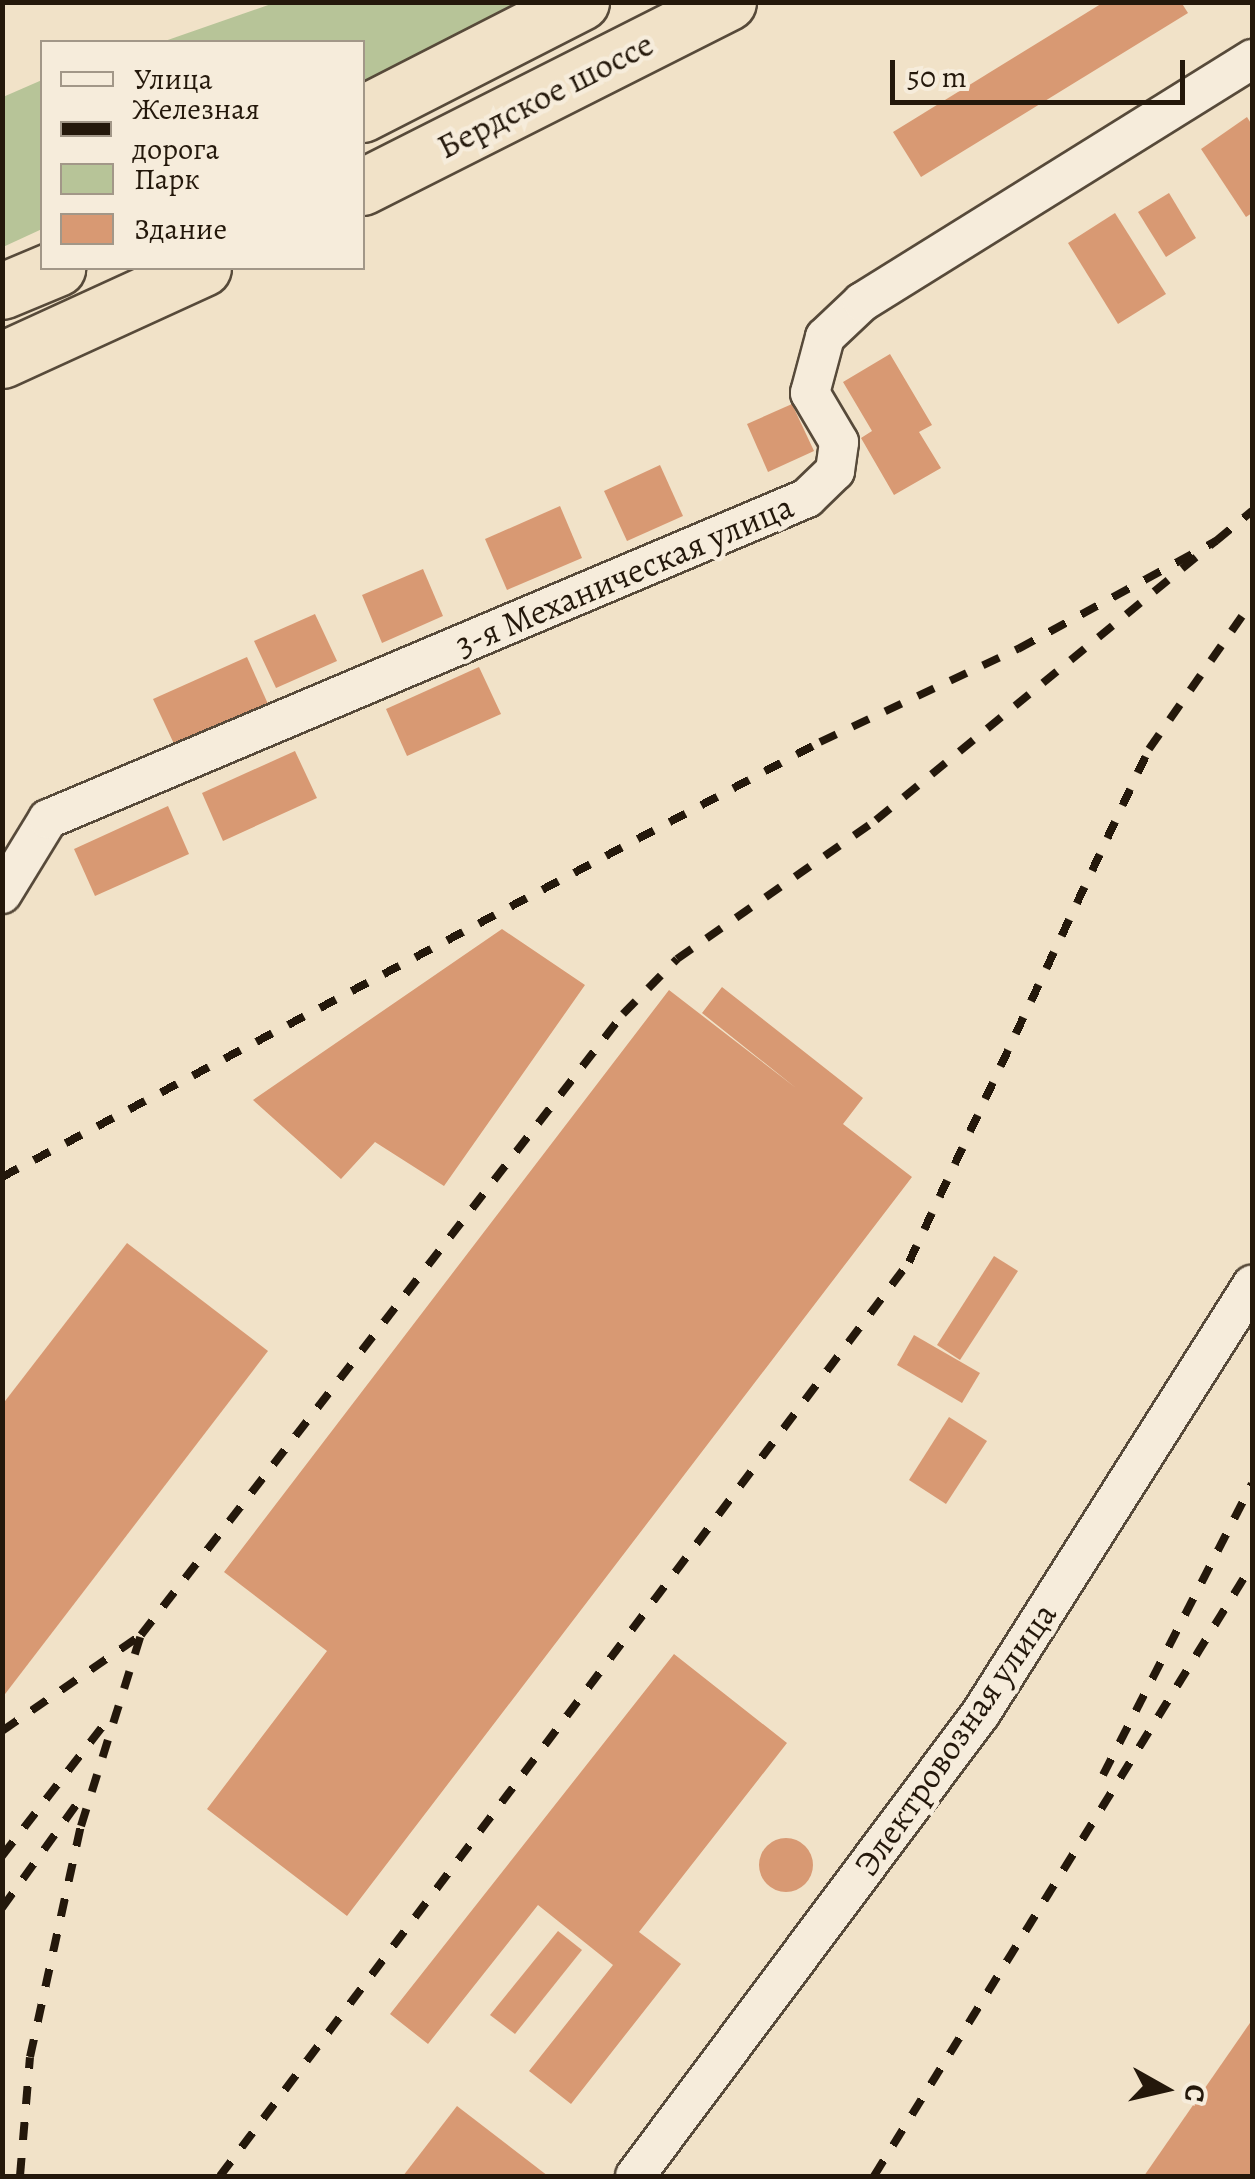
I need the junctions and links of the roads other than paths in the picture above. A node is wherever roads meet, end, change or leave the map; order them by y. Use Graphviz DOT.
graph roads {
  1 [pos="581,2"];
  2 [pos="728,2"];
  3 [pos="1252,59"];
  4 [pos="365,112"];
  5 [pos="365,185"];
  6 [pos="51,270"];
  7 [pos="199,270"];
  8 [pos="2,290"];
  9 [pos="2,360"];
  10 [pos="2,894"];
  11 [pos="1252,1286"];
  12 [pos="634,2176"];
  1 -- 4 [label="highway, Бердское шоссе"];
  2 -- 5 [label="highway, Бердское шоссе"];
  3 -- 10 [label="street, 3-я Механическая улица"];
  6 -- 8 [label="highway"];
  7 -- 9 [label="highway"];
  11 -- 12 [label="street, Электровозная улица"];
}
